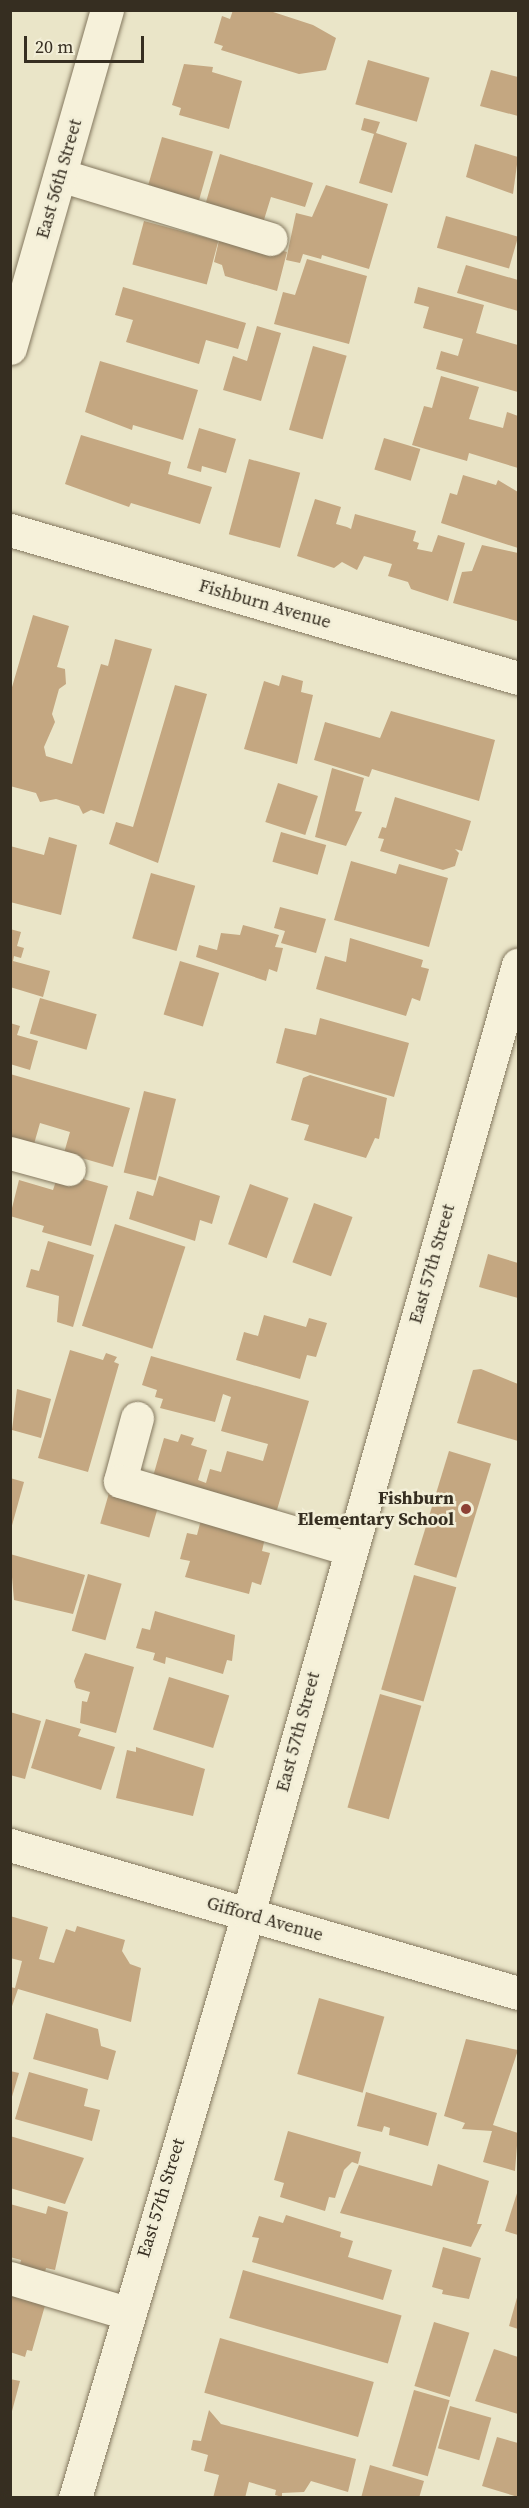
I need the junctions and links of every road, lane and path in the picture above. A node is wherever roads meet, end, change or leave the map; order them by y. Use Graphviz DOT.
graph roads {
  1 [pos="106,10"];
  2 [pos="60,175"];
  3 [pos="271,239"];
  4 [pos="10,348"];
  5 [pos="10,530"];
  6 [pos="519,678"];
  7 [pos="519,965"];
  8 [pos="10,1153"];
  9 [pos="69,1169"];
  10 [pos="137,1418"];
  11 [pos="349,1549"];
  12 [pos="10,1845"];
  13 [pos="248,1914"];
  14 [pos="519,1994"];
  15 [pos="10,2278"];
  16 [pos="127,2313"];
  17 [pos="75,2498"];
  1 -- 2 [label="street, East 56th Street"];
  2 -- 3 [label="street"];
  2 -- 4 [label="street, East 56th Street"];
  5 -- 6 [label="street, Fishburn Avenue"];
  7 -- 11 [label="street, East 57th Street"];
  8 -- 9 [label="street"];
  10 -- 11 [label="street"];
  11 -- 13 [label="street, East 57th Street"];
  12 -- 13 [label="street, Gifford Avenue"];
  13 -- 14 [label="street, Gifford Avenue"];
  13 -- 16 [label="street, East 57th Street"];
  15 -- 16 [label="street"];
  16 -- 17 [label="street, East 57th Street"];
}
